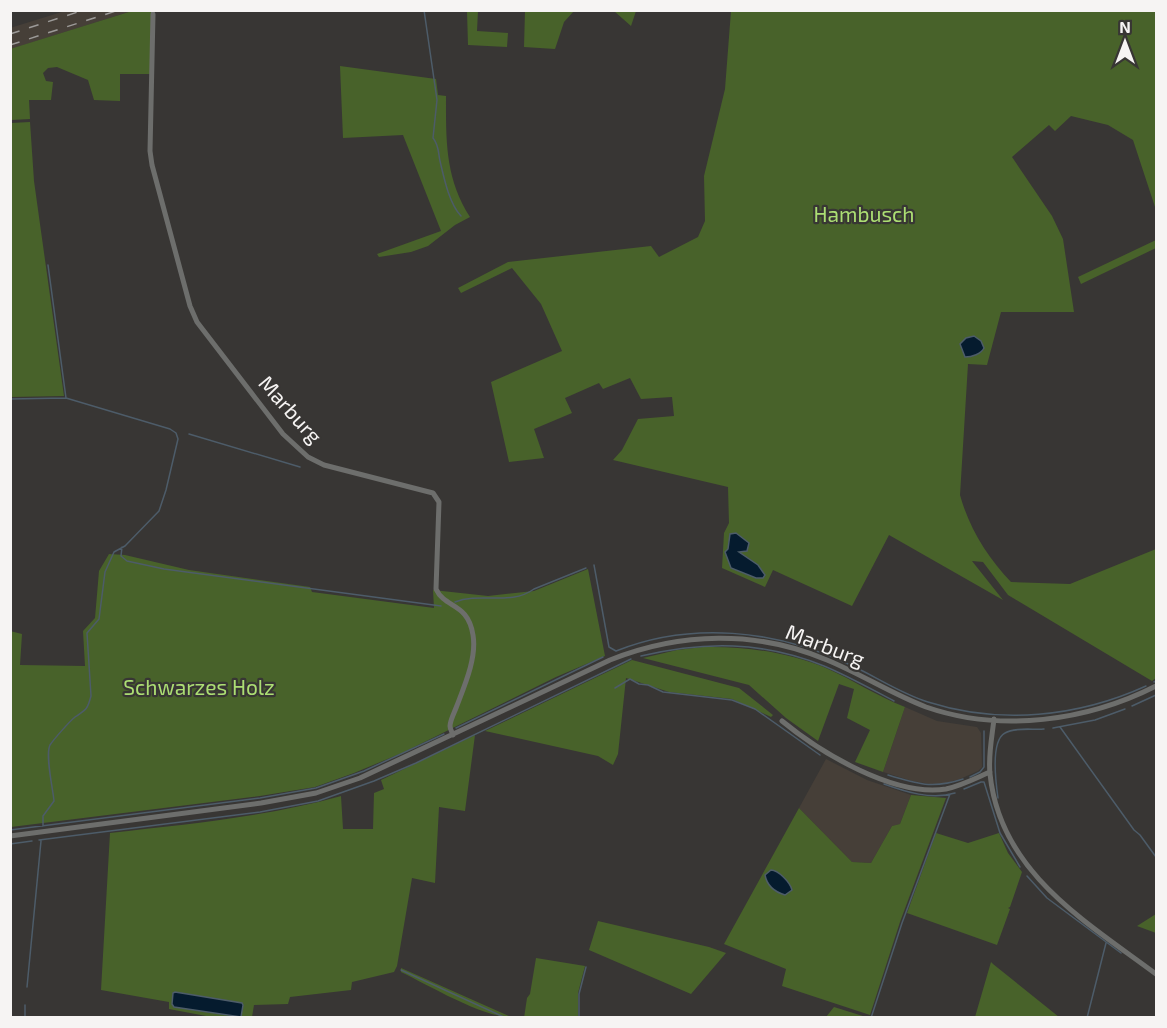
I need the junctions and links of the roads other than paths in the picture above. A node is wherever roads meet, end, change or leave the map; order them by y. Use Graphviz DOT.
graph roads {
  1 [pos="153,14"];
  2 [pos="1156,686"];
  3 [pos="994,719"];
  4 [pos="782,721"];
  5 [pos="453,735"];
  6 [pos="990,772"];
  7 [pos="10,836"];
  8 [pos="1156,974"];
  1 -- 5 [label="street, Marburg"];
  2 -- 3 [label="street, Marburg"];
  3 -- 5 [label="street, Marburg"];
  3 -- 6 [label="street"];
  4 -- 6 [label="street"];
  5 -- 7 [label="street, Marburg"];
  6 -- 8 [label="street"];
}
